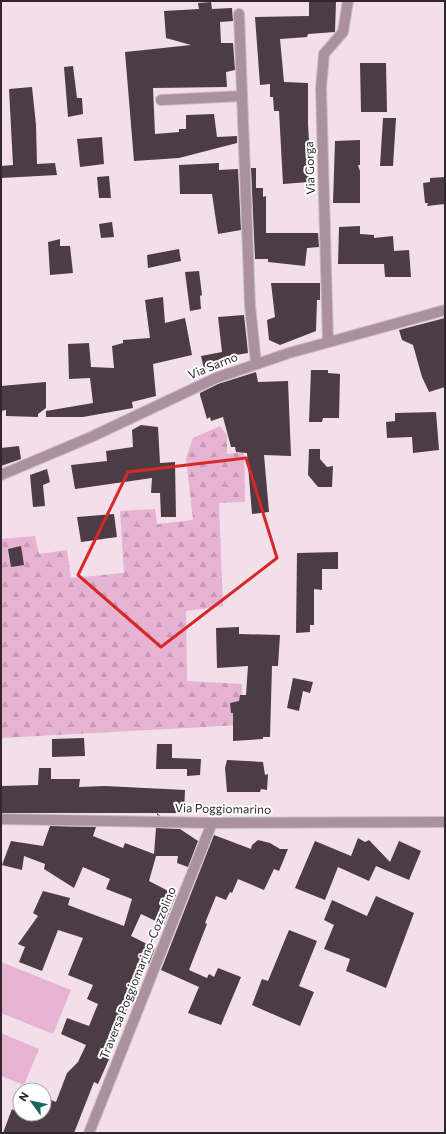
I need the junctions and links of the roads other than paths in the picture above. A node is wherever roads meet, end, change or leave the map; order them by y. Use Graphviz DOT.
graph roads {
  1 [pos="348,1"];
  2 [pos="239,14"];
  3 [pos="242,96"];
  4 [pos="161,100"];
  5 [pos="445,310"];
  6 [pos="328,342"];
  7 [pos="256,363"];
  8 [pos="1,475"];
  9 [pos="1,819"];
  10 [pos="445,822"];
  11 [pos="212,823"];
  12 [pos="89,1133"];
  1 -- 6 [label="street, Via Gorga"];
  2 -- 3 [label="street"];
  3 -- 4 [label="street"];
  3 -- 7 [label="street"];
  5 -- 6 [label="street, Via Sarno"];
  6 -- 7 [label="street, Via Sarno"];
  7 -- 8 [label="street, Via Sarno"];
  9 -- 11 [label="street, Via Poggiomarino"];
  10 -- 11 [label="street, Via Poggiomarino"];
  11 -- 12 [label="street, Traversa Poggiomarino-Cozzolino"];
}
